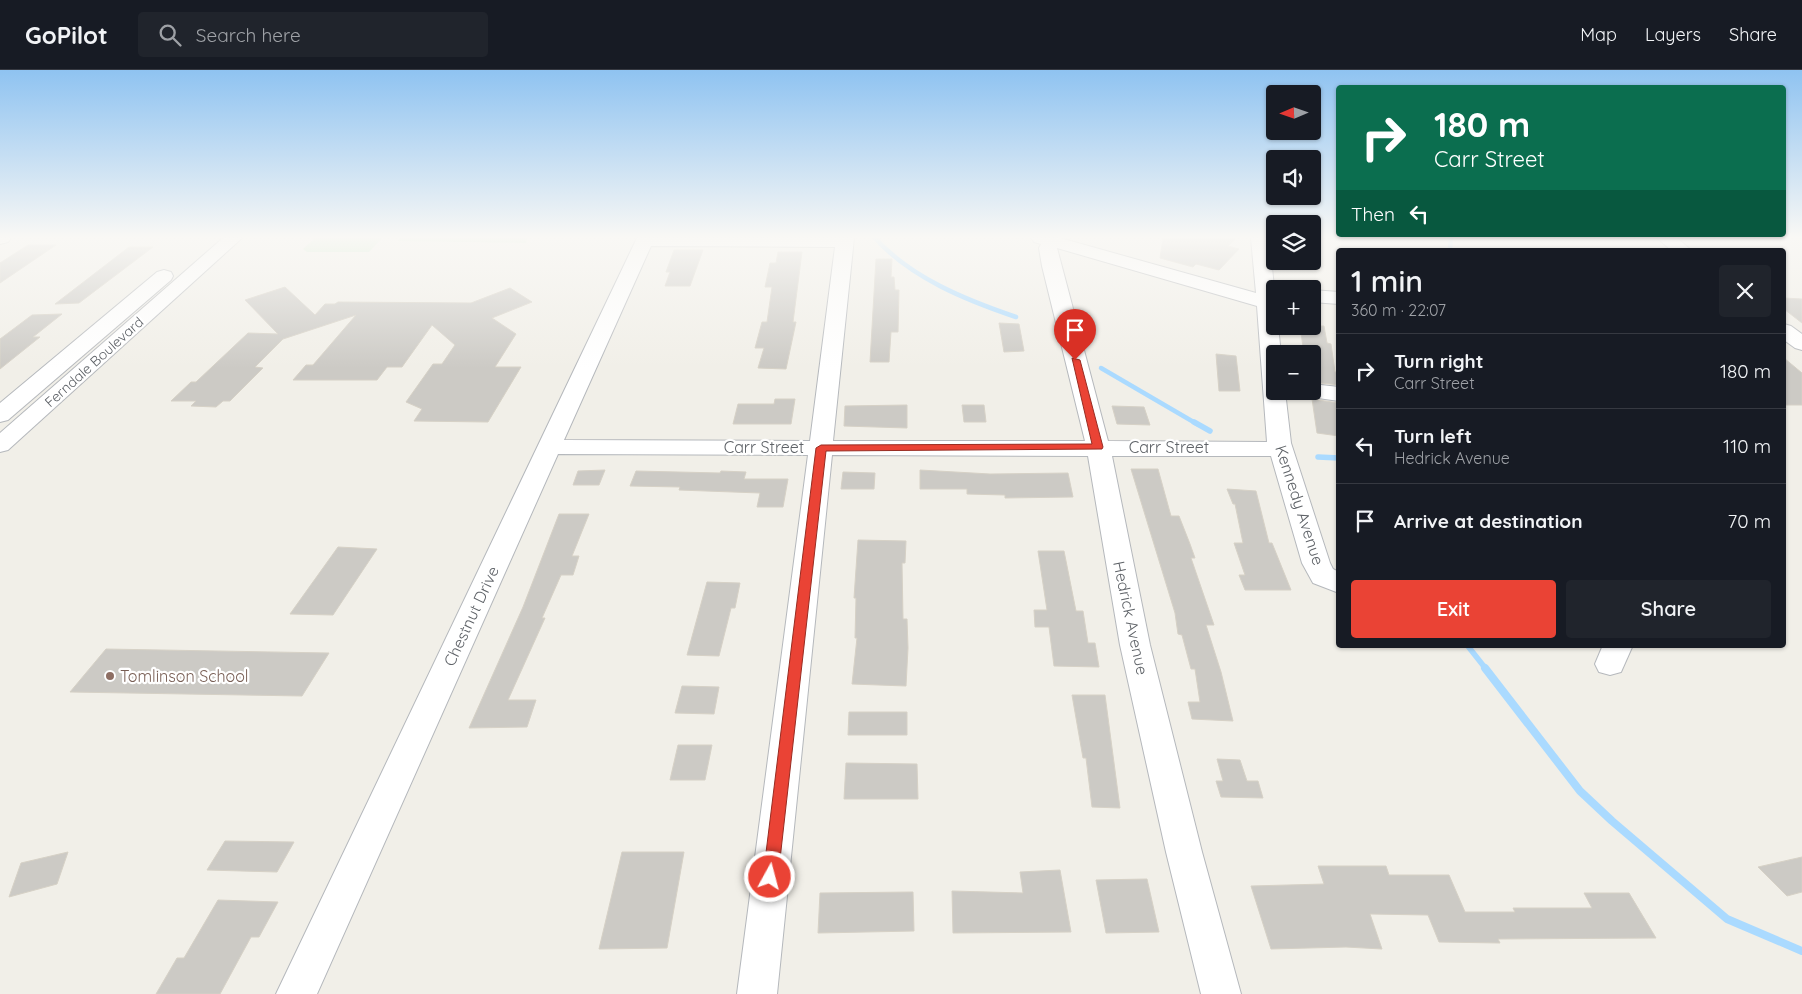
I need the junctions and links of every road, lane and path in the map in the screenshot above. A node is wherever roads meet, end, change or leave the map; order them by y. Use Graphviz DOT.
graph roads {
  1 [pos="157,281"];
  2 [pos="184,281"];
  3 [pos="626,281"];
  4 [pos="840,281"];
  5 [pos="1055,281"];
  6 [pos="1209,281"];
  7 [pos="1266,295"];
  8 [pos="1321,297"];
  9 [pos="1336,298"];
  10 [pos="1321,392"];
  11 [pos="1336,394"];
  12 [pos="1275,400"];
  13 [pos="0,415"];
  14 [pos="0,445"];
  15 [pos="548,447"];
  16 [pos="1098,447"];
  17 [pos="821,448"];
  18 [pos="1280,448"];
  19 [pos="1336,581"];
  20 [pos="296,994"];
  21 [pos="757,994"];
  22 [pos="1221,994"];
  1 -- 13 [label="street, Ferndale Boulevard"];
  2 -- 14 [label="street, Ferndale Boulevard"];
  3 -- 15 [label="street, Chestnut Drive"];
  4 -- 17 [label="street"];
  5 -- 16 [label="street, Hedrick Avenue"];
  6 -- 7 [label="street"];
  8 -- 9 [label="street"];
  10 -- 11 [label="street"];
  12 -- 18 [label="street, Kennedy Avenue"];
  15 -- 17 [label="street, Carr Street"];
  15 -- 20 [label="street, Chestnut Drive"];
  16 -- 17 [label="street, Carr Street"];
  16 -- 18 [label="street, Carr Street"];
  16 -- 22 [label="street, Hedrick Avenue"];
  17 -- 21 [label="street"];
  18 -- 19 [label="street, Kennedy Avenue"];
}
